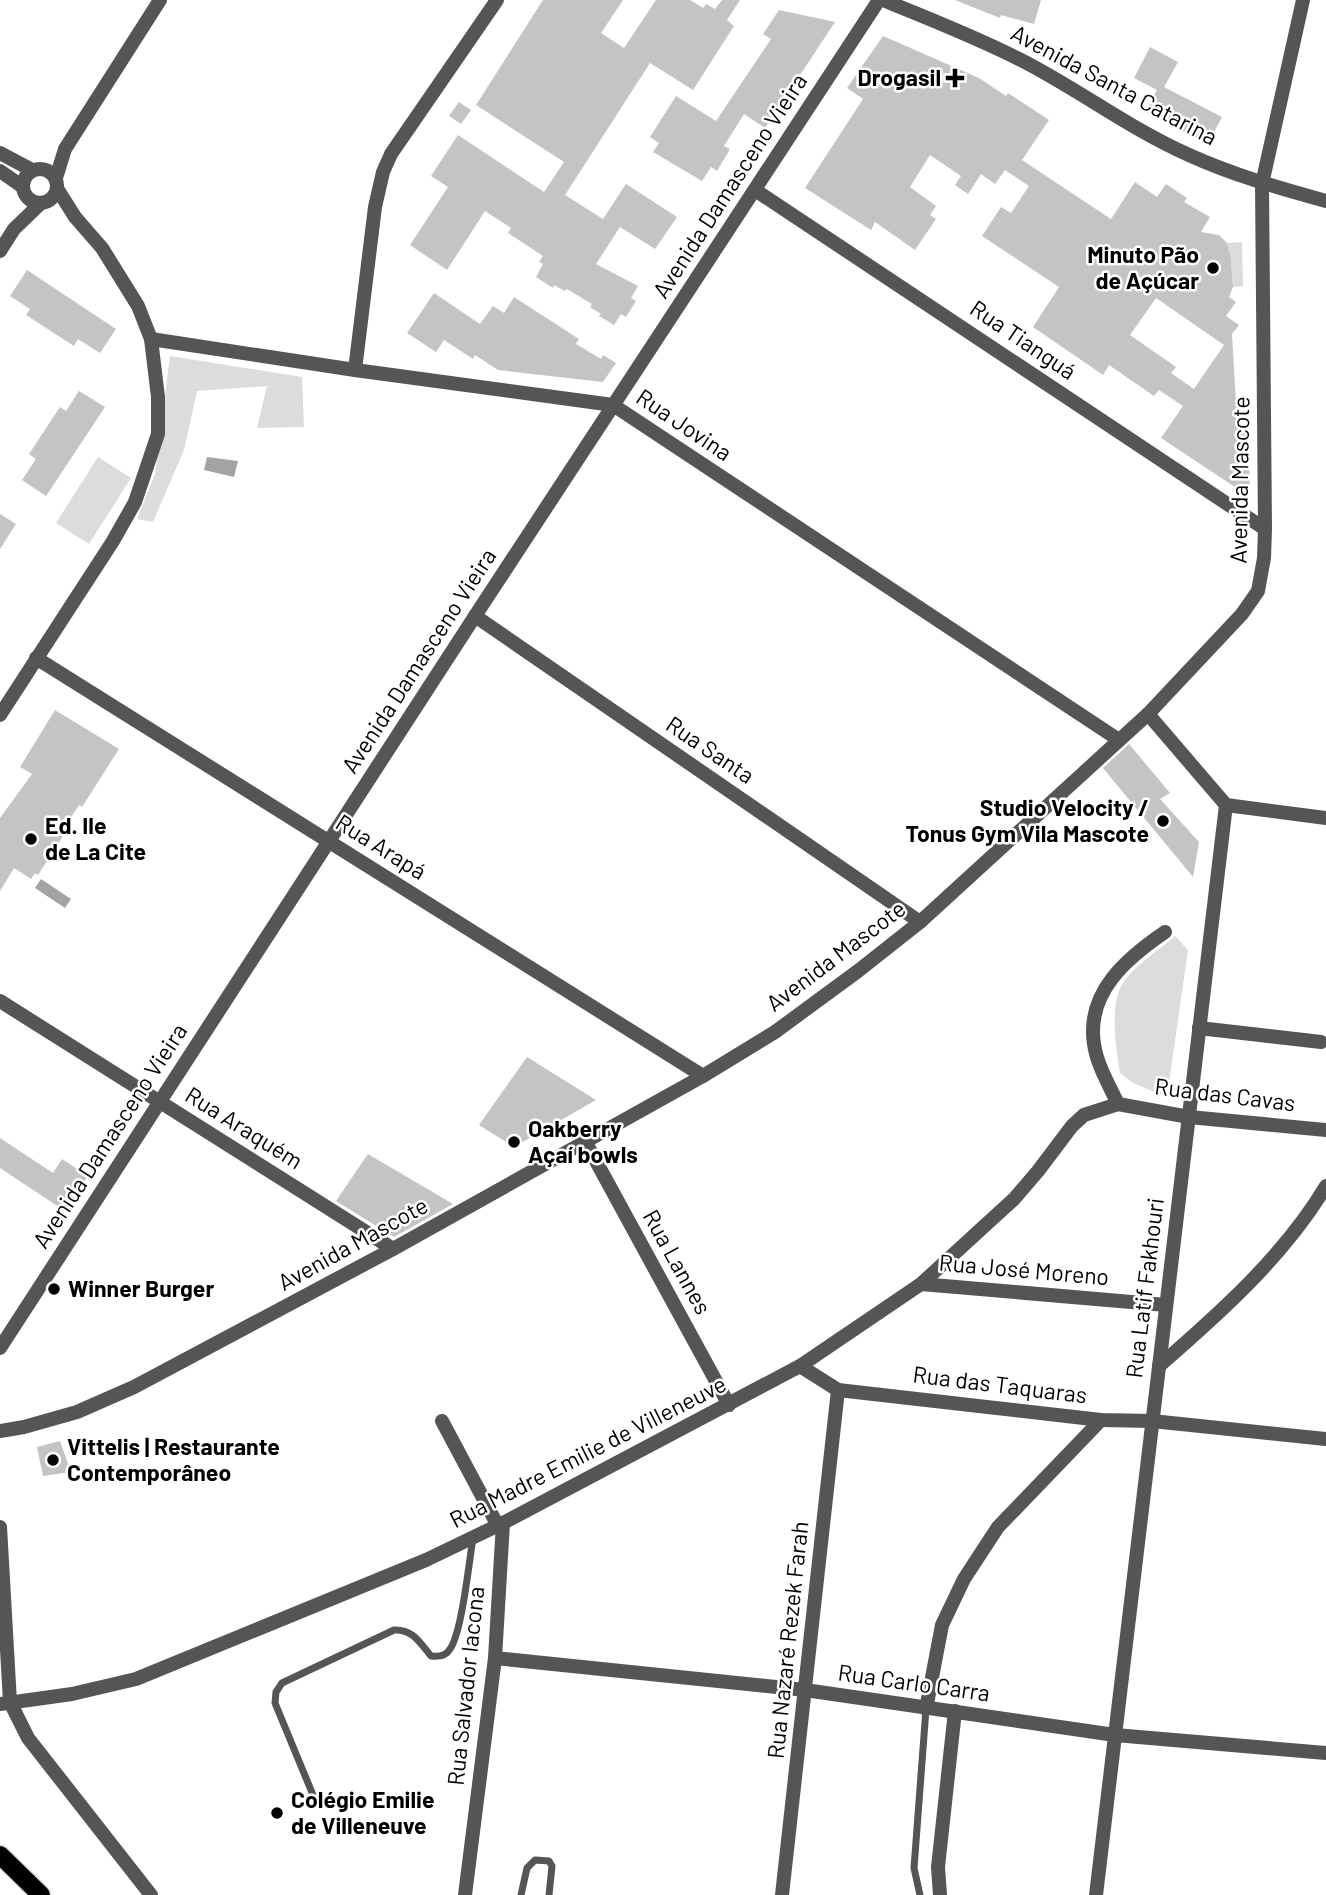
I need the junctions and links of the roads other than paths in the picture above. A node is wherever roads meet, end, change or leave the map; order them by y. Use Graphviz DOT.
graph roads {
  1 [pos="160,0"];
  2 [pos="498,0"];
  3 [pos="881,0"];
  4 [pos="1303,0"];
  5 [pos="65,149"];
  6 [pos="0,153"];
  7 [pos="37,169"];
  8 [pos="0,171"];
  9 [pos="57,184"];
  10 [pos="1262,184"];
  11 [pos="755,190"];
  12 [pos="24,191"];
  13 [pos="1326,201"];
  14 [pos="43,204"];
  15 [pos="75,217"];
  16 [pos="14,229"];
  17 [pos="0,251"];
  18 [pos="151,339"];
  19 [pos="355,370"];
  20 [pos="613,405"];
  21 [pos="1265,528"];
  22 [pos="475,616"];
  23 [pos="36,658"];
  24 [pos="1148,714"];
  25 [pos="0,715"];
  26 [pos="1119,740"];
  27 [pos="1226,805"];
  28 [pos="1326,818"];
  29 [pos="330,842"];
  30 [pos="920,922"];
  31 [pos="1165,932"];
  32 [pos="0,1002"];
  33 [pos="1199,1028"];
  34 [pos="1321,1042"];
  35 [pos="703,1076"];
  36 [pos="159,1102"];
  37 [pos="1118,1104"];
  38 [pos="1189,1117"];
  39 [pos="1326,1130"];
  40 [pos="585,1141"];
  41 [pos="1326,1186"];
  42 [pos="393,1249"];
  43 [pos="920,1283"];
  44 [pos="1166,1305"];
  45 [pos="0,1348"];
  46 [pos="800,1366"];
  47 [pos="1159,1366"];
  48 [pos="838,1390"];
  49 [pos="729,1405"];
  50 [pos="442,1420"];
  51 [pos="1101,1420"];
  52 [pos="1152,1422"];
  53 [pos="0,1431"];
  54 [pos="1326,1439"];
  55 [pos="501,1524"];
  56 [pos="0,1527"];
  57 [pos="473,1538"];
  58 [pos="495,1658"];
  59 [pos="805,1690"];
  60 [pos="5,1703"];
  61 [pos="926,1709"];
  62 [pos="955,1711"];
  63 [pos="1115,1735"];
  64 [pos="1326,1753"];
  65 [pos="313,1796"];
  66 [pos="0,1855"];
  67 [pos="41,1895"];
  68 [pos="150,1895"];
  69 [pos="465,1895"];
  70 [pos="521,1895"];
  71 [pos="549,1895"];
  72 [pos="782,1895"];
  73 [pos="920,1895"];
  74 [pos="940,1895"];
  75 [pos="1096,1895"];
  1 -- 5 [label="street"];
  2 -- 19 [label="street"];
  3 -- 10 [label="street, Avenida Santa Catarina"];
  3 -- 11 [label="street, Avenida Damasceno Vieira"];
  4 -- 10 [label="street, Avenida Mascote"];
  5 -- 7 [label="street"];
  5 -- 9 [label="street"];
  6 -- 7 [label="street"];
  7 -- 9 [label="street"];
  7 -- 12 [label="street"];
  8 -- 12 [label="street"];
  9 -- 14 [label="street"];
  9 -- 15 [label="street"];
  10 -- 13 [label="street, Avenida Santa Catarina"];
  10 -- 21 [label="street, Avenida Mascote"];
  11 -- 20 [label="street, Avenida Damasceno Vieira"];
  11 -- 21 [label="street, Rua Tianguá"];
  12 -- 14 [label="street"];
  12 -- 16 [label="street"];
  14 -- 15 [label="street"];
  14 -- 16 [label="street"];
  15 -- 18 [label="street"];
  16 -- 17 [label="street"];
  18 -- 19 [label="street, Rua Jovina"];
  18 -- 23 [label="street"];
  19 -- 20 [label="street, Rua Jovina"];
  20 -- 22 [label="street, Avenida Damasceno Vieira"];
  20 -- 26 [label="street, Rua Jovina"];
  21 -- 24 [label="street, Avenida Mascote"];
  22 -- 29 [label="street, Avenida Damasceno Vieira"];
  22 -- 30 [label="street, Rua Santa"];
  23 -- 25 [label="street"];
  23 -- 29 [label="street, Rua Arapá"];
  24 -- 26 [label="street, Avenida Mascote"];
  24 -- 27 [label="street"];
  26 -- 30 [label="street, Avenida Mascote"];
  27 -- 28 [label="street"];
  27 -- 33 [label="street, Rua Latif Fakhouri"];
  29 -- 35 [label="street, Rua Arapá"];
  29 -- 36 [label="street, Avenida Damasceno Vieira"];
  30 -- 35 [label="street, Avenida Mascote"];
  31 -- 37 [label="street"];
  32 -- 36 [label="street, Rua Araquém"];
  33 -- 34 [label="street"];
  33 -- 38 [label="street, Rua Latif Fakhouri"];
  35 -- 40 [label="street, Avenida Mascote"];
  36 -- 42 [label="street, Rua Araquém"];
  36 -- 45 [label="street, Avenida Damasceno Vieira"];
  37 -- 38 [label="street, Rua das Cavas"];
  37 -- 43 [label="street, Rua Madre Emilie de Villeneuve"];
  38 -- 39 [label="street, Rua das Cavas"];
  38 -- 44 [label="street, Rua Latif Fakhouri"];
  40 -- 42 [label="street, Avenida Mascote"];
  40 -- 49 [label="street, Rua Lannes"];
  41 -- 47 [label="street"];
  42 -- 53 [label="street, Avenida Mascote"];
  43 -- 44 [label="street, Rua José Moreno"];
  43 -- 46 [label="street, Rua Madre Emilie de Villeneuve"];
  44 -- 47 [label="street, Rua Latif Fakhouri"];
  46 -- 48 [label="street, Rua das Taquaras"];
  46 -- 49 [label="street, Rua Madre Emilie de Villeneuve"];
  47 -- 52 [label="street, Rua Latif Fakhouri"];
  48 -- 51 [label="street, Rua das Taquaras"];
  48 -- 59 [label="street, Rua Nazaré Rezek Farah"];
  49 -- 55 [label="street, Rua Madre Emilie de Villeneuve"];
  50 -- 55 [label="street"];
  51 -- 52 [label="street, Rua das Taquaras"];
  51 -- 61 [label="street"];
  52 -- 54 [label="street, Rua das Taquaras"];
  52 -- 63 [label="street, Rua Latif Fakhouri"];
  55 -- 57 [label="street, Rua Madre Emilie de Villeneuve"];
  55 -- 58 [label="street, Rua Salvador Iacona"];
  56 -- 60 [label="street"];
  57 -- 60 [label="street, Rua Madre Emilie de Villeneuve"];
  57 -- 65 [label="lane"];
  58 -- 59 [label="street, Rua Carlo Carra"];
  58 -- 69 [label="street, Rua Salvador Iacona"];
  59 -- 61 [label="street, Rua Carlo Carra"];
  59 -- 72 [label="street, Rua Nazaré Rezek Farah"];
  60 -- 68 [label="street"];
  61 -- 62 [label="street, Rua Carlo Carra"];
  61 -- 73 [label="lane"];
  62 -- 63 [label="street, Rua Carlo Carra"];
  62 -- 74 [label="street"];
  63 -- 64 [label="street, Rua Carlo Carra"];
  63 -- 75 [label="street, Rua Latif Fakhouri"];
  66 -- 67 [label="main road"];
  70 -- 71 [label="lane"];
}
